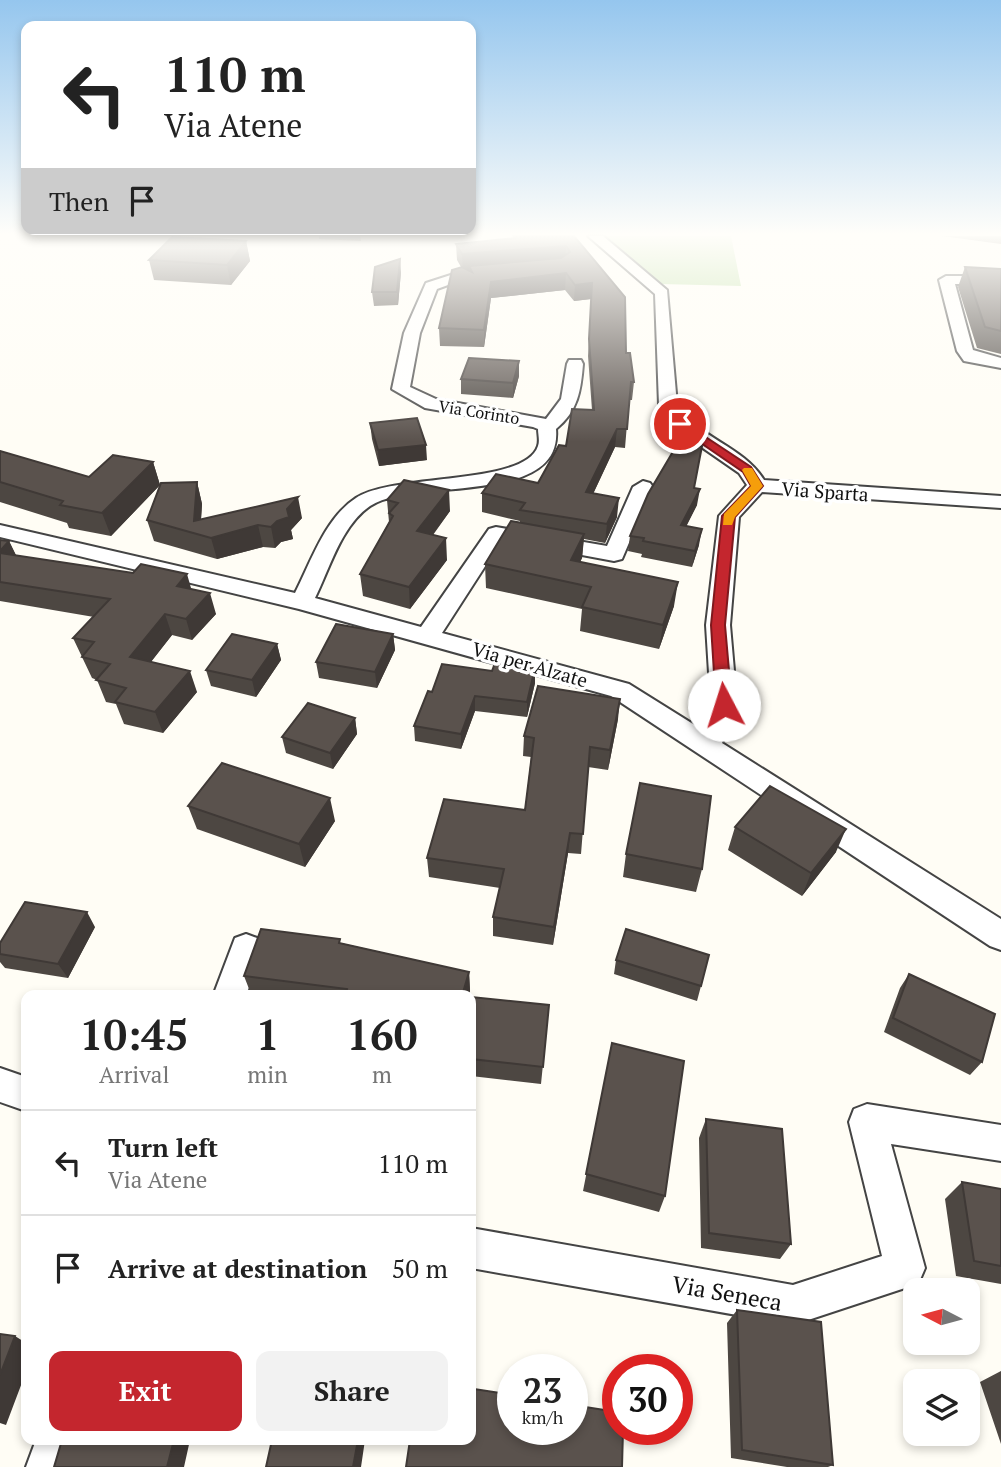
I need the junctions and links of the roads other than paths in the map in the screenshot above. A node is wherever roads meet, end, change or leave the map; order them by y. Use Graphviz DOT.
graph roads {
  1 [pos="424,304"];
  2 [pos="663,304"];
  3 [pos="952,304"];
  4 [pos="1001,363"];
  5 [pos="575,364"];
  6 [pos="547,427"];
  7 [pos="757,486"];
  8 [pos="643,487"];
  9 [pos="1001,502"];
  10 [pos="0,531"];
  11 [pos="302,602"];
  12 [pos="428,635"];
  13 [pos="707,746"];
  14 [pos="1001,936"];
  15 [pos="246,948"];
  16 [pos="231,990"];
  17 [pos="0,1085"];
  18 [pos="21,1092"];
  19 [pos="1001,1143"];
  20 [pos="476,1249"];
  21 [pos="56,1445"];
  22 [pos="48,1467"];
  1 -- 6 [label="street, Via Corinto"];
  2 -- 7 [label="street"];
  3 -- 4 [label="street"];
  5 -- 6 [label="street, Via Corinto"];
  6 -- 11 [label="street, Via Corinto"];
  7 -- 9 [label="street, Via Sparta"];
  7 -- 13 [label="street, Via Sparta"];
  8 -- 12 [label="street"];
  10 -- 11 [label="street, Via per Alzate"];
  11 -- 12 [label="street, Via per Alzate"];
  12 -- 13 [label="street, Via per Alzate"];
  13 -- 14 [label="street, Via per Alzate"];
  15 -- 16 [label="street"];
  17 -- 18 [label="street"];
  19 -- 20 [label="street, Via Seneca"];
  21 -- 22 [label="street"];
}
